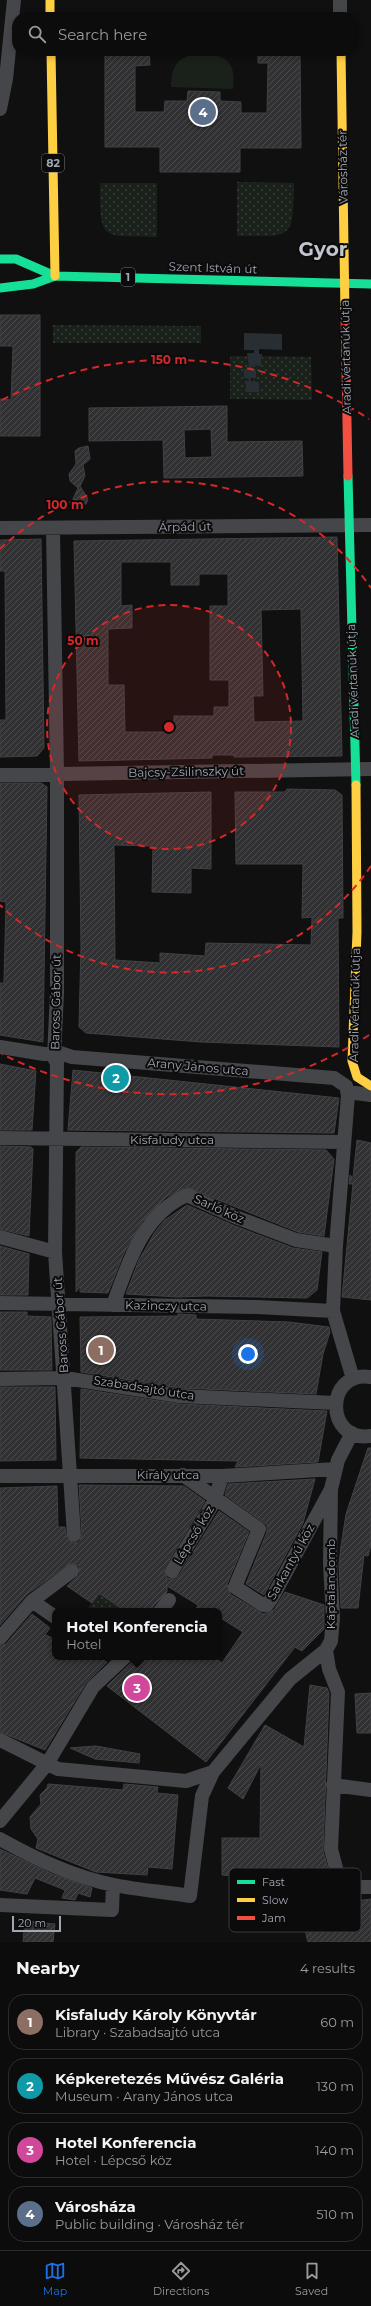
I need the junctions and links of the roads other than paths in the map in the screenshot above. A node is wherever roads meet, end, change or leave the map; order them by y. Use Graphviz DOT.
graph roads {
  1 [pos="14,0"];
  2 [pos="50,0"];
  3 [pos="340,0"];
  4 [pos="50,12"];
  5 [pos="340,12"];
  6 [pos="5,52"];
  7 [pos="51,56"];
  8 [pos="341,56"];
  9 [pos="0,109"];
  10 [pos="0,259"];
  11 [pos="55,276"];
  12 [pos="345,283"];
  13 [pos="371,284"];
  14 [pos="0,288"];
  15 [pos="349,525"];
  16 [pos="371,525"];
  17 [pos="0,528"];
  18 [pos="53,528"];
  19 [pos="371,769"];
  20 [pos="356,770"];
  21 [pos="57,773"];
  22 [pos="0,775"];
  23 [pos="0,1047"];
  24 [pos="56,1054"];
  25 [pos="371,1086"];
  26 [pos="347,1089"];
  27 [pos="371,1095"];
  28 [pos="0,1138"];
  29 [pos="55,1139"];
  30 [pos="344,1142"];
  31 [pos="0,1237"];
  32 [pos="336,1246"];
  33 [pos="55,1252"];
  34 [pos="0,1303"];
  35 [pos="58,1304"];
  36 [pos="113,1305"];
  37 [pos="332,1311"];
  38 [pos="371,1377"];
  39 [pos="65,1378"];
  40 [pos="0,1379"];
  41 [pos="353,1379"];
  42 [pos="335,1403"];
  43 [pos="352,1433"];
  44 [pos="371,1436"];
  45 [pos="335,1469"];
  46 [pos="71,1475"];
  47 [pos="1,1476"];
  48 [pos="183,1476"];
  49 [pos="222,1476"];
  50 [pos="331,1489"];
  51 [pos="216,1498"];
  52 [pos="74,1535"];
  53 [pos="72,1571"];
  54 [pos="172,1571"];
  55 [pos="32,1601"];
  56 [pos="52,1616"];
  57 [pos="0,1638"];
  58 [pos="326,1650"];
  59 [pos="122,1660"];
  60 [pos="0,1740"];
  61 [pos="47,1764"];
  62 [pos="213,1772"];
  63 [pos="333,1785"];
  64 [pos="371,1790"];
  65 [pos="0,1821"];
  66 [pos="0,1839"];
  67 [pos="336,1868"];
  68 [pos="113,1885"];
  69 [pos="361,1888"];
  70 [pos="371,1888"];
  71 [pos="0,1905"];
  1 -- 6 [label="street"];
  2 -- 4 [label="street"];
  3 -- 5 [label="street"];
  6 -- 9 [label="street"];
  7 -- 11 [label="street, 82"];
  8 -- 12 [label="street, Városház tér"];
  10 -- 11 [label="street, Szent István út / 1"];
  11 -- 12 [label="street, Szent István út / 1"];
  11 -- 14 [label="street, Szent István út / 1"];
  12 -- 13 [label="street, Szent István út / 1"];
  12 -- 15 [label="street, Aradi vértanúk útja"];
  15 -- 16 [label="street, Árpád út"];
  15 -- 18 [label="street, Árpád út"];
  15 -- 20 [label="street, Aradi vértanúk útja"];
  17 -- 18 [label="street, Árpád út"];
  18 -- 21 [label="street, Baross Gábor út"];
  19 -- 20 [label="street, Bajcsy-Zsilinszky út"];
  20 -- 21 [label="street, Bajcsy-Zsilinszky út"];
  20 -- 25 [label="street, Aradi vértanúk útja"];
  21 -- 22 [label="street, Bajcsy-Zsilinszky út"];
  21 -- 24 [label="street, Baross Gábor út"];
  23 -- 24 [label="street, Arany János utca"];
  24 -- 26 [label="street, Arany János utca"];
  24 -- 29 [label="street, Baross Gábor út"];
  26 -- 27 [label="street, Arany János utca"];
  26 -- 30 [label="street"];
  28 -- 29 [label="street, Kisfaludy utca"];
  29 -- 30 [label="street, Kisfaludy utca"];
  29 -- 33 [label="street, Baross Gábor út"];
  30 -- 32 [label="street"];
  31 -- 33 [label="street"];
  32 -- 36 [label="street, Sarló köz"];
  32 -- 37 [label="street"];
  33 -- 35 [label="street, Baross Gábor út"];
  34 -- 35 [label="street, Kazinczy utca"];
  35 -- 36 [label="street, Kazinczy utca"];
  35 -- 39 [label="street, Baross Gábor út"];
  36 -- 37 [label="street, Kazinczy utca"];
  37 -- 41 [label="street"];
  38 -- 41 [label="street"];
  39 -- 40 [label="street, Szabadsajtó utca"];
  39 -- 42 [label="street, Szabadsajtó utca"];
  39 -- 46 [label="street, Baross Gábor út"];
  41 -- 42 [label="street"];
  42 -- 43 [label="street"];
  43 -- 44 [label="street"];
  43 -- 45 [label="street, Káptalandomb"];
  45 -- 49 [label="street, Király utca"];
  45 -- 50 [label="street, Káptalandomb"];
  46 -- 47 [label="street, Király utca"];
  46 -- 48 [label="street, Király utca"];
  46 -- 52 [label="street"];
  48 -- 49 [label="street, Király utca"];
  48 -- 51 [label="street"];
  49 -- 51 [label="street, Lépcső köz"];
  50 -- 51 [label="street, Sarkantyú köz"];
  50 -- 58 [label="street, Káptalandomb"];
  51 -- 54 [label="street, Lépcső köz"];
  53 -- 55 [label="street"];
  55 -- 56 [label="street"];
  55 -- 57 [label="street"];
  58 -- 62 [label="street"];
  58 -- 63 [label="street"];
  59 -- 61 [label="street"];
  60 -- 61 [label="street"];
  61 -- 62 [label="street"];
  61 -- 65 [label="street"];
  62 -- 68 [label="street"];
  63 -- 64 [label="street"];
  63 -- 67 [label="street"];
  66 -- 68 [label="street"];
  68 -- 71 [label="street"];
  69 -- 70 [label="street"];
}
